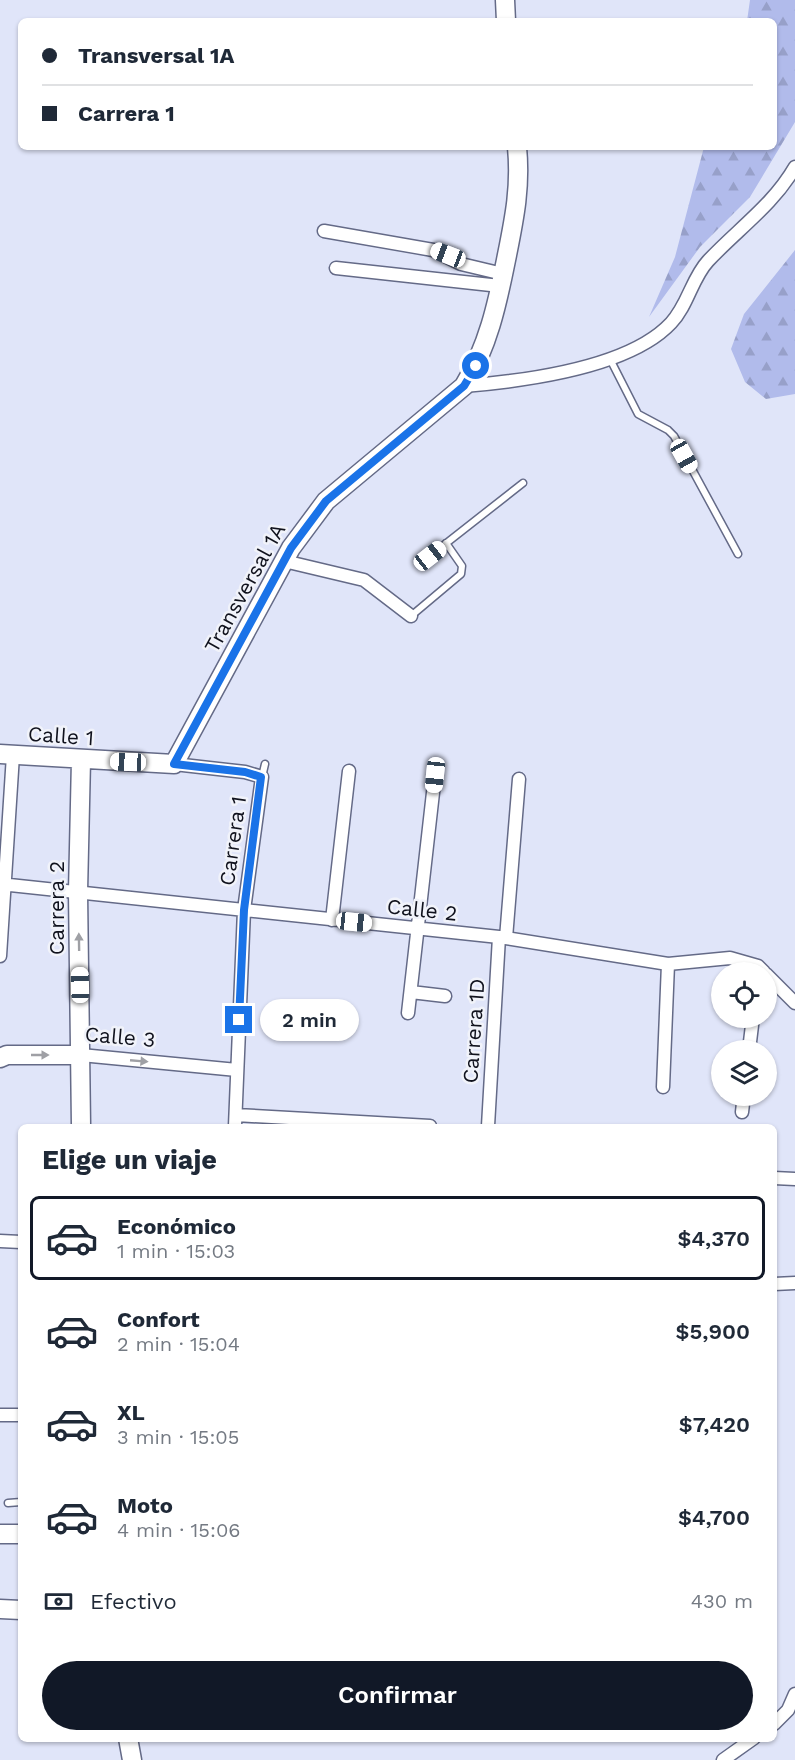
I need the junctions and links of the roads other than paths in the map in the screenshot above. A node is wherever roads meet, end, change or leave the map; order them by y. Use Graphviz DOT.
graph roads {
  1 [pos="505,0"];
  2 [pos="506,18"];
  3 [pos="517,150"];
  4 [pos="795,167"];
  5 [pos="324,231"];
  6 [pos="336,268"];
  7 [pos="502,280"];
  8 [pos="610,359"];
  9 [pos="464,386"];
  10 [pos="523,483"];
  11 [pos="446,543"];
  12 [pos="738,554"];
  13 [pos="430,556"];
  14 [pos="284,561"];
  15 [pos="411,616"];
  16 [pos="6,755"];
  17 [pos="81,760"];
  18 [pos="174,764"];
  19 [pos="265,764"];
  20 [pos="349,771"];
  21 [pos="435,775"];
  22 [pos="261,777"];
  23 [pos="519,779"];
  24 [pos="2,884"];
  25 [pos="78,892"];
  26 [pos="244,910"];
  27 [pos="332,920"];
  28 [pos="419,929"];
  29 [pos="503,938"];
  30 [pos="0,956"];
  31 [pos="740,962"];
  32 [pos="668,964"];
  33 [pos="777,986"];
  34 [pos="411,992"];
  35 [pos="445,996"];
  36 [pos="795,1003"];
  37 [pos="408,1013"];
  38 [pos="81,1055"];
  39 [pos="0,1058"];
  40 [pos="237,1070"];
  41 [pos="663,1087"];
  42 [pos="743,1106"];
  43 [pos="742,1112"];
  44 [pos="235,1121"];
  45 [pos="81,1124"];
  46 [pos="352,1124"];
  47 [pos="488,1124"];
  48 [pos="777,1178"];
  49 [pos="795,1179"];
  50 [pos="0,1242"];
  51 [pos="18,1242"];
  52 [pos="795,1283"];
  53 [pos="777,1284"];
  54 [pos="0,1415"];
  55 [pos="18,1415"];
  56 [pos="18,1502"];
  57 [pos="8,1503"];
  58 [pos="0,1534"];
  59 [pos="18,1534"];
  60 [pos="0,1609"];
  61 [pos="18,1610"];
  62 [pos="795,1694"];
  63 [pos="777,1721"];
  64 [pos="129,1742"];
  65 [pos="748,1742"];
  66 [pos="132,1760"];
  67 [pos="723,1760"];
  1 -- 2 [label="main road"];
  3 -- 7 [label="main road"];
  4 -- 8 [label="street"];
  5 -- 7 [label="street"];
  6 -- 7 [label="street"];
  7 -- 9 [label="main road"];
  8 -- 9 [label="street"];
  8 -- 12 [label="lane"];
  9 -- 14 [label="main road, Transversal 1A"];
  10 -- 11 [label="lane"];
  11 -- 13 [label="lane"];
  11 -- 15 [label="lane"];
  14 -- 15 [label="street"];
  14 -- 18 [label="main road, Transversal 1A"];
  16 -- 17 [label="main road, Calle 1"];
  16 -- 24 [label="street"];
  17 -- 18 [label="main road, Calle 1"];
  17 -- 25 [label="main road, Carrera 2"];
  18 -- 22 [label="street, Calle 1"];
  19 -- 22 [label="lane"];
  20 -- 27 [label="street"];
  21 -- 28 [label="street"];
  22 -- 26 [label="street, Carrera 1"];
  23 -- 29 [label="street, Carrera 1D"];
  24 -- 25 [label="street, Calle 2"];
  24 -- 30 [label="street"];
  25 -- 26 [label="street, Calle 2"];
  38 -- 25 [label="main road, Carrera 2, one-way"];
  26 -- 27 [label="street, Calle 2"];
  26 -- 40 [label="street, Carrera 1"];
  27 -- 28 [label="street, Calle 2"];
  28 -- 29 [label="street, Calle 2"];
  28 -- 34 [label="street"];
  29 -- 32 [label="street, Calle 2"];
  29 -- 47 [label="street, Carrera 1D"];
  31 -- 32 [label="street, Calle 2"];
  32 -- 41 [label="street"];
  33 -- 36 [label="street, Calle 2"];
  34 -- 35 [label="street"];
  34 -- 37 [label="street"];
  39 -- 38 [label="main road, Calle 3, one-way"];
  38 -- 40 [label="street, Calle 3, one-way"];
  38 -- 45 [label="main road, Carrera 2"];
  40 -- 44 [label="street, Carrera 1"];
  42 -- 43 [label="street"];
  44 -- 46 [label="street"];
  48 -- 49 [label="street"];
  50 -- 51 [label="street"];
  52 -- 53 [label="street"];
  54 -- 55 [label="street"];
  56 -- 57 [label="lane"];
  58 -- 59 [label="main road"];
  60 -- 61 [label="main road"];
  62 -- 63 [label="street"];
  64 -- 66 [label="main road"];
  65 -- 67 [label="street"];
}
